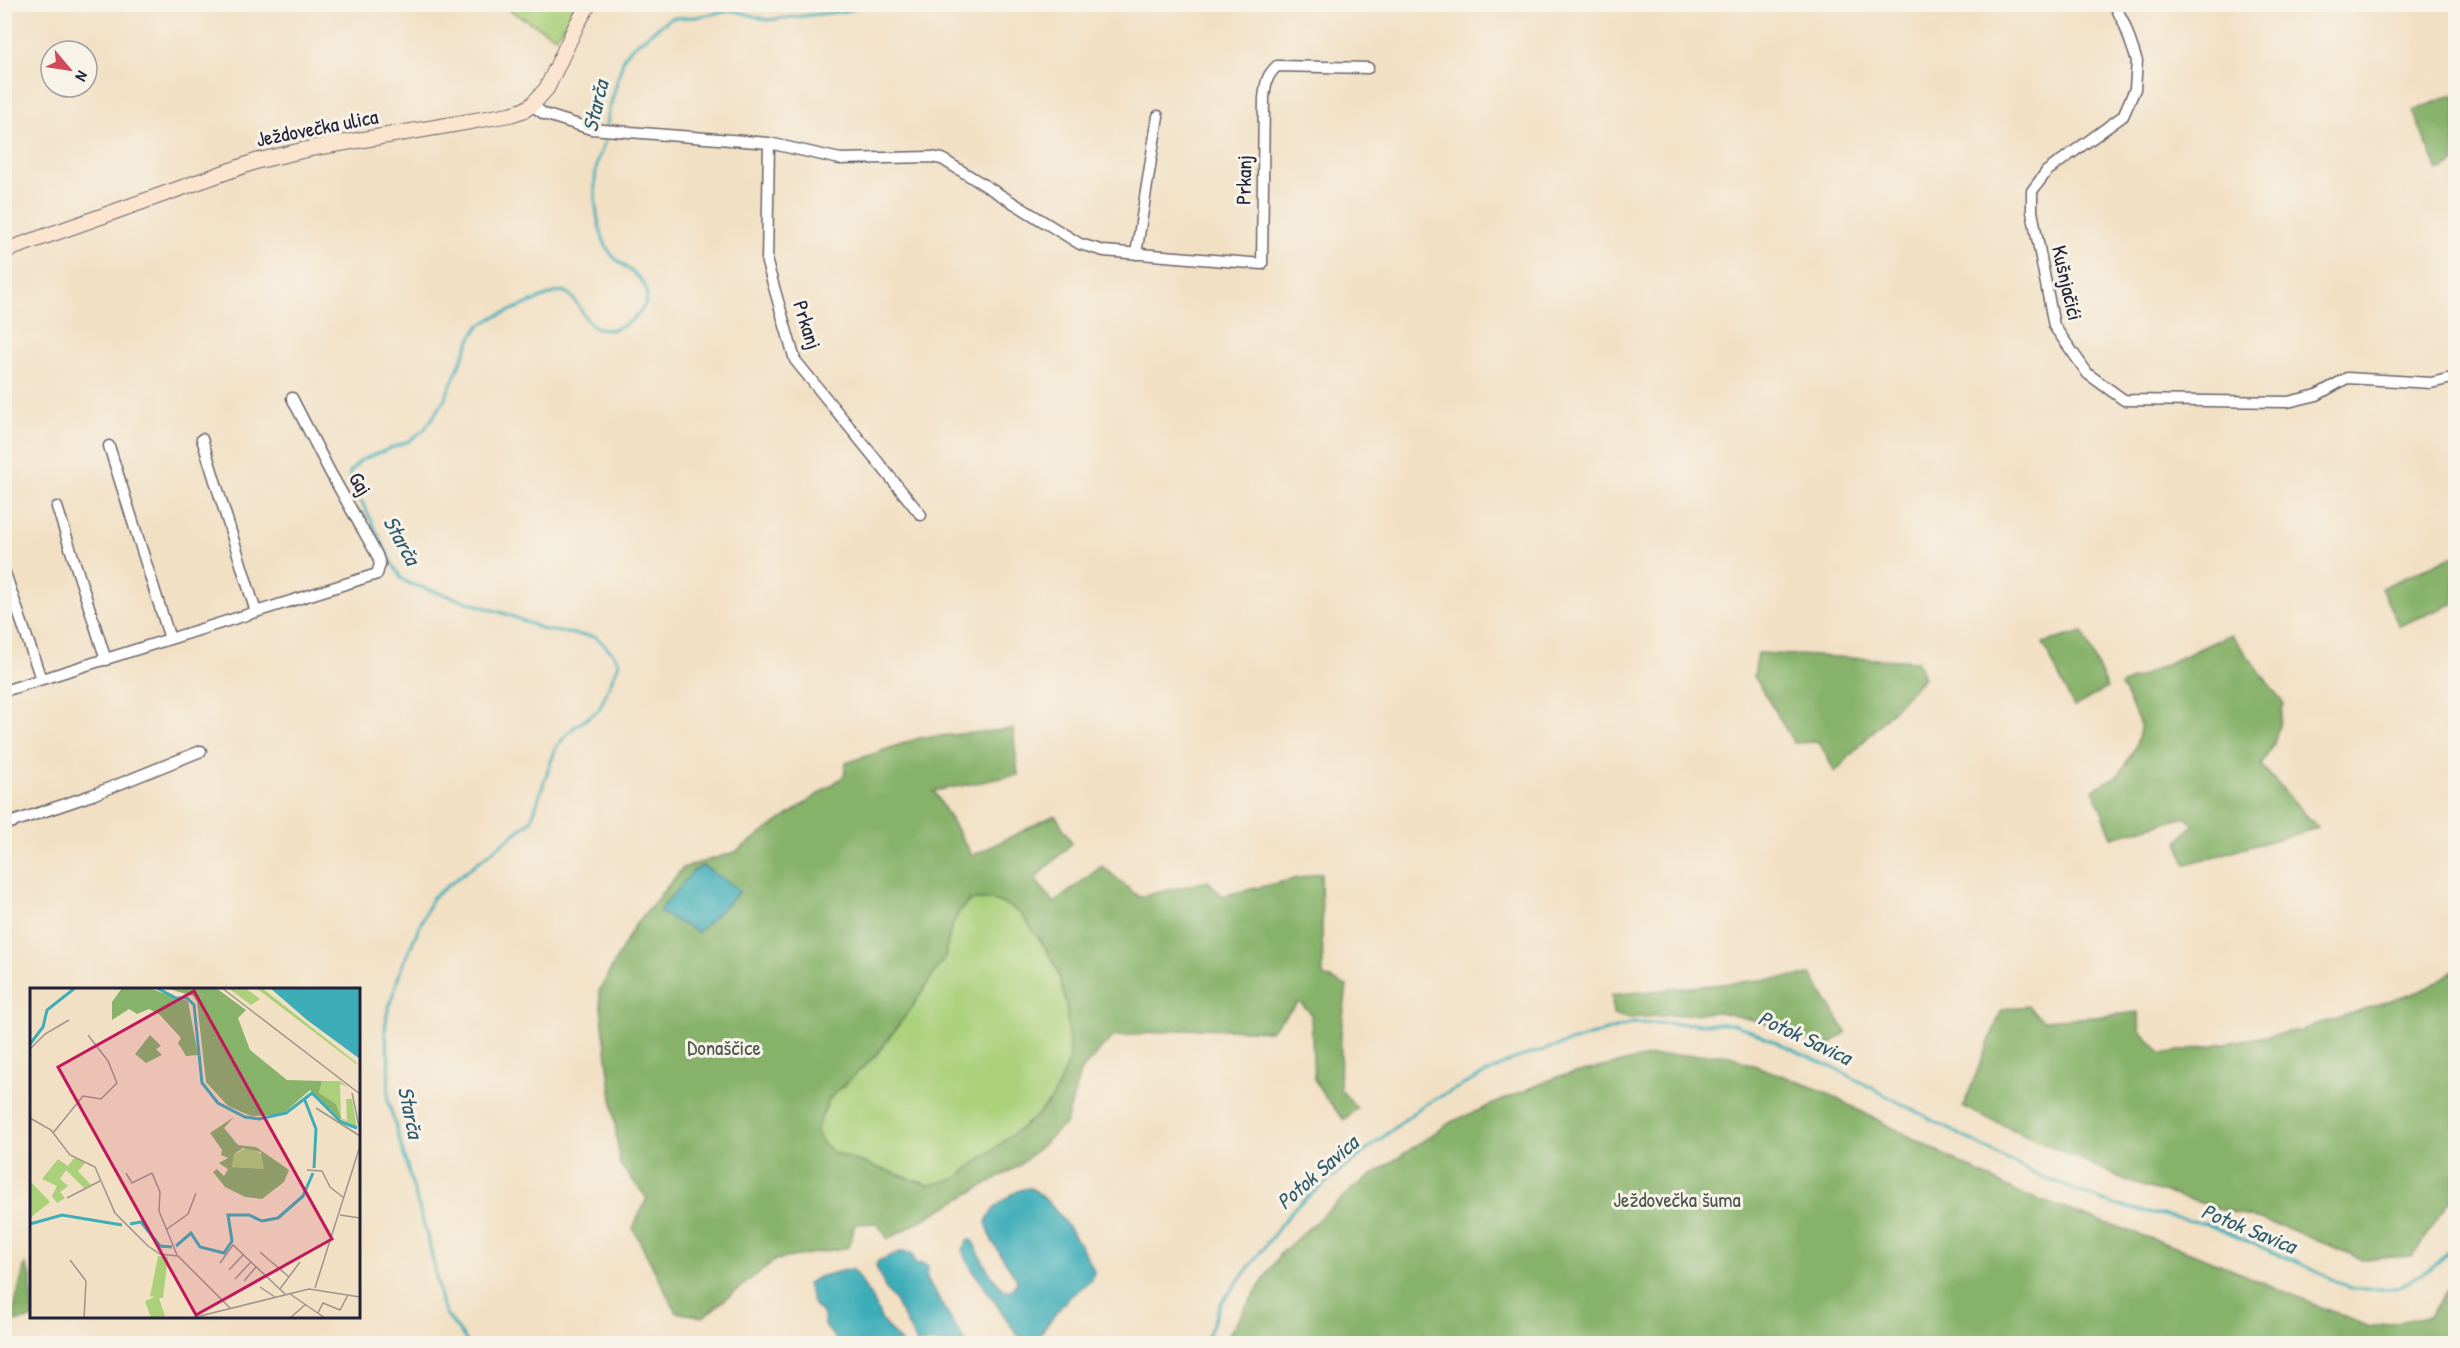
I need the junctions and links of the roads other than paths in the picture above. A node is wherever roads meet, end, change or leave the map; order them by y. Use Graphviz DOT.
graph roads {
  1 [pos="589,4"];
  2 [pos="2114,4"];
  3 [pos="1368,68"];
  4 [pos="532,105"];
  5 [pos="1158,116"];
  6 [pos="769,143"];
  7 [pos="4,251"];
  8 [pos="1136,254"];
  9 [pos="2456,377"];
  10 [pos="292,398"];
  11 [pos="202,439"];
  12 [pos="109,446"];
  13 [pos="57,507"];
  14 [pos="921,515"];
  15 [pos="4,570"];
  16 [pos="256,612"];
  17 [pos="170,639"];
  18 [pos="106,660"];
  19 [pos="41,679"];
  20 [pos="4,691"];
  21 [pos="201,751"];
  22 [pos="4,825"];
  1 -- 4 [label="main road"];
  2 -- 9 [label="street, Kušnjačići"];
  3 -- 8 [label="street, Prkanj"];
  4 -- 6 [label="street, Prkanj"];
  4 -- 7 [label="main road, Ježdovečka ulica"];
  5 -- 8 [label="street"];
  6 -- 8 [label="street, Prkanj"];
  6 -- 14 [label="street, Prkanj"];
  10 -- 16 [label="street, Gaj"];
  11 -- 16 [label="street"];
  12 -- 17 [label="street"];
  13 -- 18 [label="street"];
  15 -- 19 [label="street"];
  16 -- 17 [label="street, Gaj"];
  17 -- 18 [label="street, Gaj"];
  18 -- 19 [label="street, Gaj"];
  19 -- 20 [label="street, Gaj"];
  21 -- 22 [label="street"];
}
